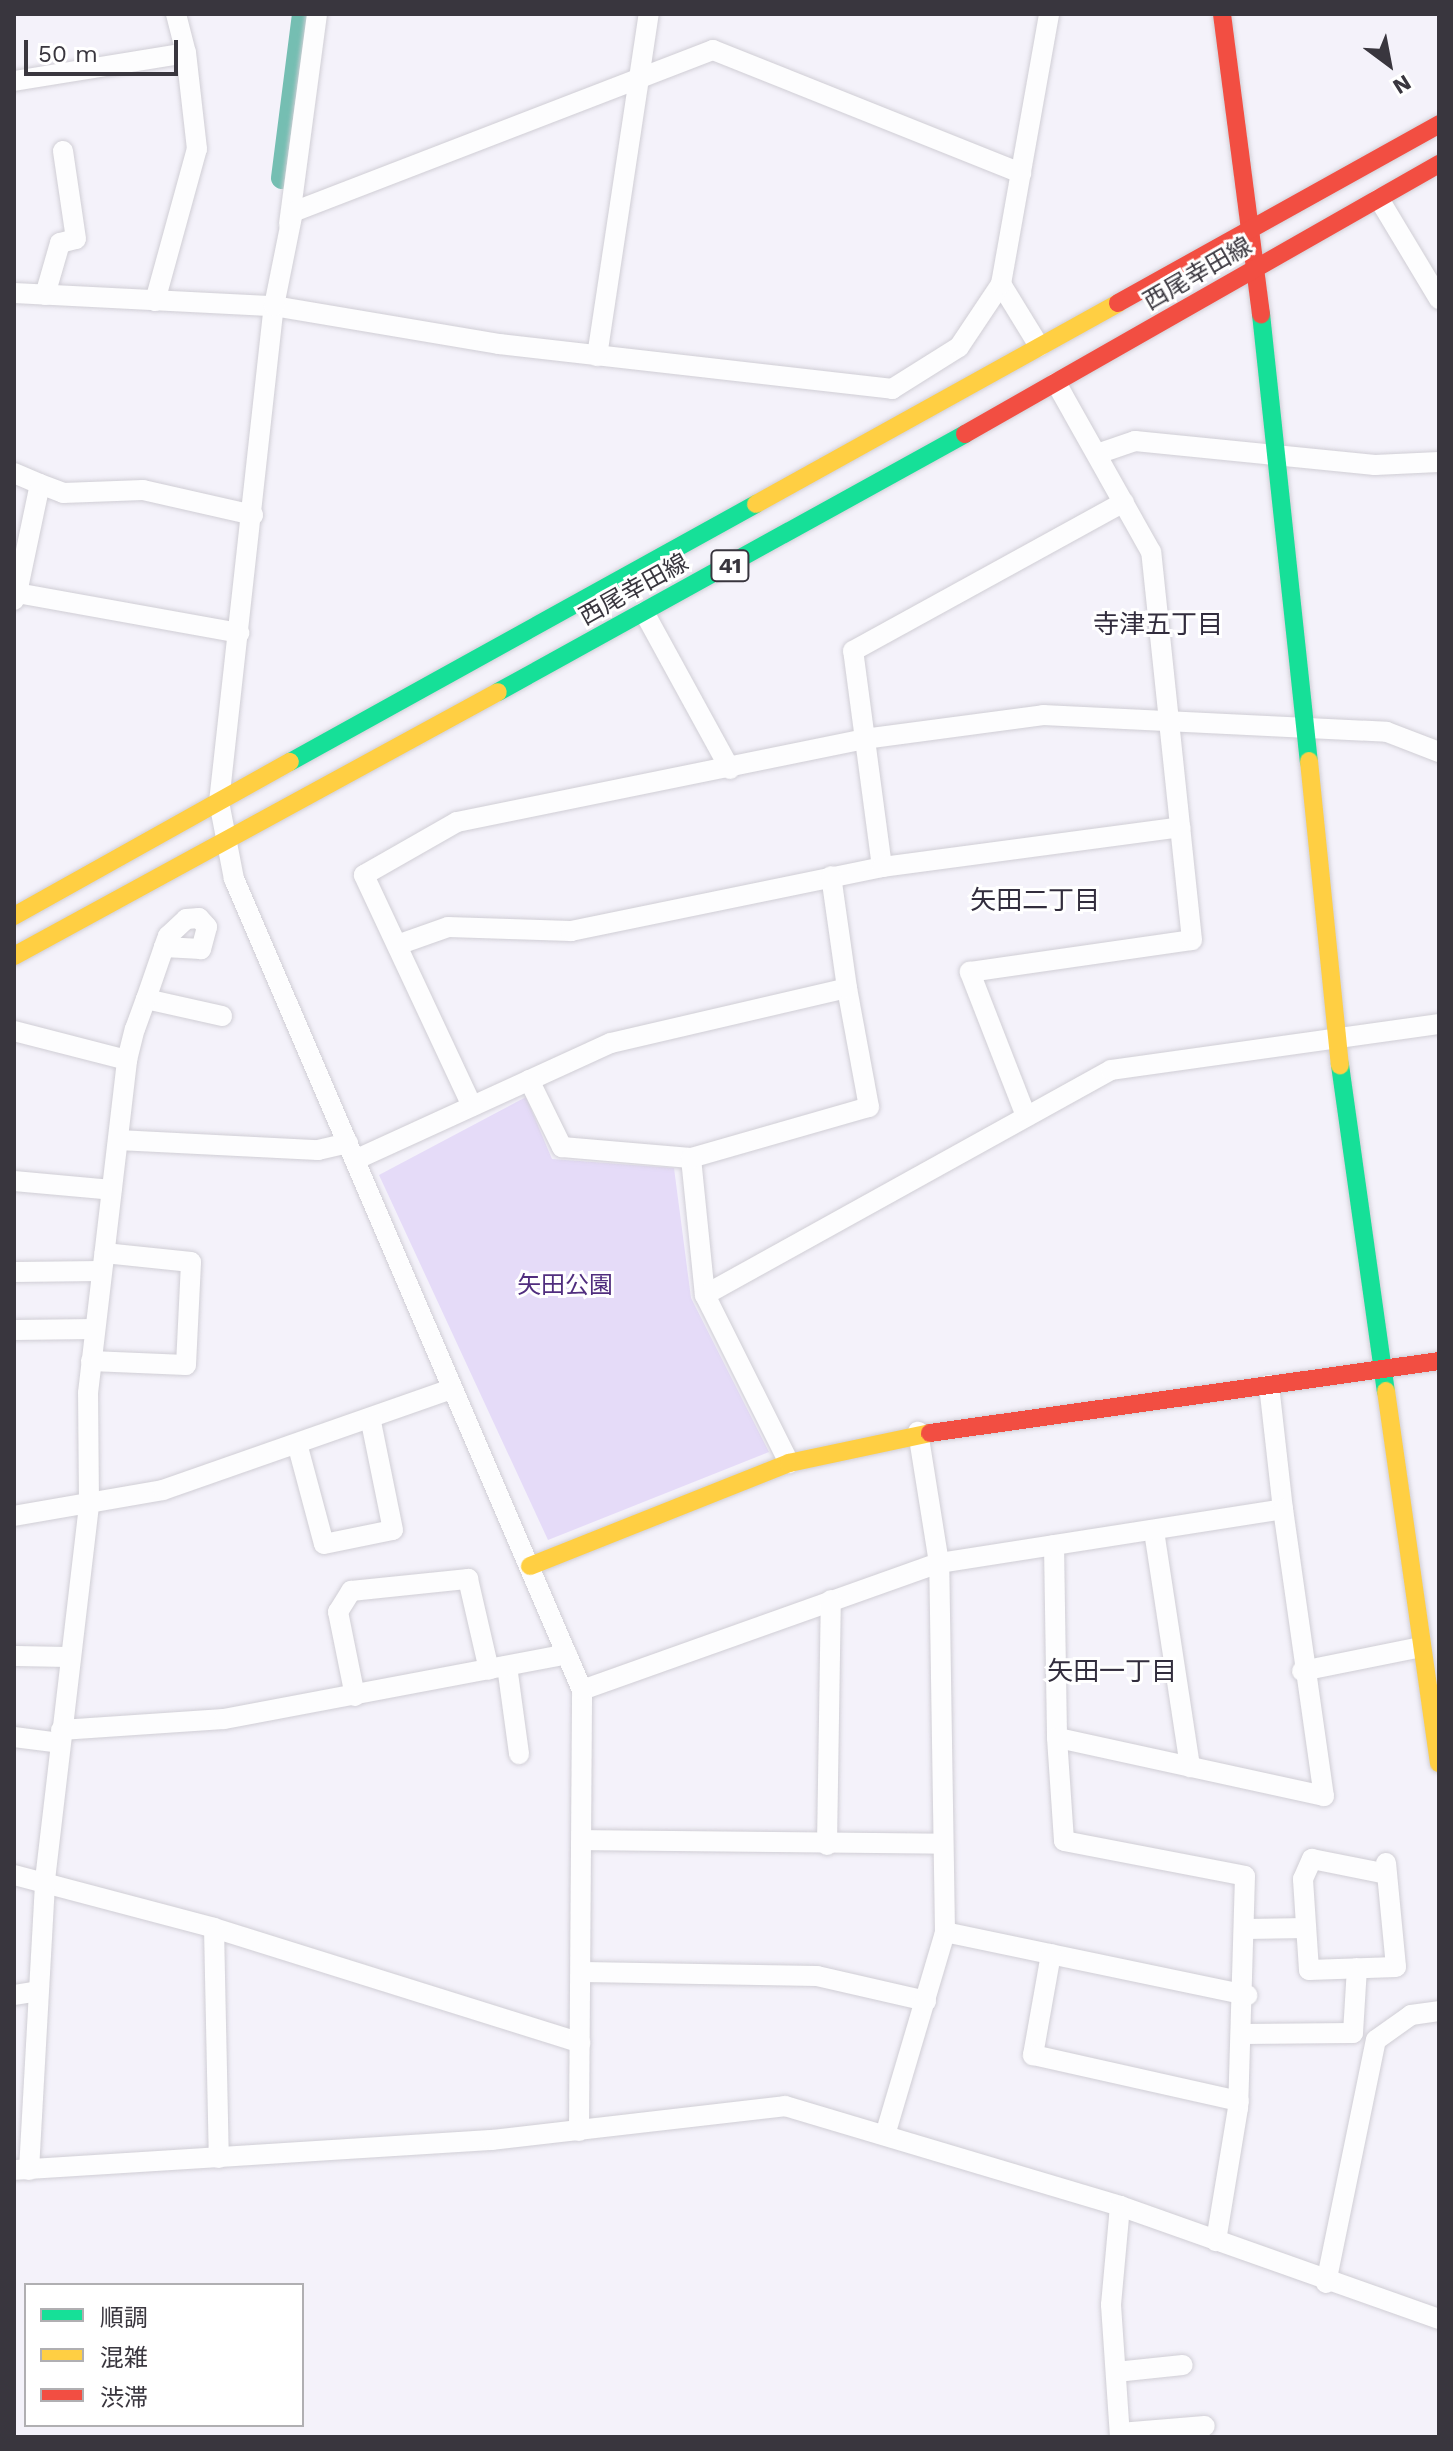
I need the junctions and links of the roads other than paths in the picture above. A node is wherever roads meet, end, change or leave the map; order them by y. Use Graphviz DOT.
graph roads {
  1 [pos="176,14"];
  2 [pos="317,14"];
  3 [pos="649,14"];
  4 [pos="1049,14"];
  5 [pos="1222,14"];
  6 [pos="186,53"];
  7 [pos="636,79"];
  8 [pos="14,81"];
  9 [pos="1439,124"];
  10 [pos="63,151"];
  11 [pos="1439,164"];
  12 [pos="1021,173"];
  13 [pos="1379,199"];
  14 [pos="1247,229"];
  15 [pos="287,244"];
  16 [pos="1253,270"];
  17 [pos="1001,284"];
  18 [pos="14,293"];
  19 [pos="45,295"];
  20 [pos="1439,299"];
  21 [pos="155,301"];
  22 [pos="274,306"];
  23 [pos="1039,346"];
  24 [pos="597,356"];
  25 [pos="1056,383"];
  26 [pos="1100,453"];
  27 [pos="1279,454"];
  28 [pos="1439,462"];
  29 [pos="14,473"];
  30 [pos="40,484"];
  31 [pos="1124,502"];
  32 [pos="253,515"];
  33 [pos="15,596"];
  34 [pos="644,612"];
  35 [pos="239,633"];
  36 [pos="1173,717"];
  37 [pos="1303,727"];
  38 [pos="864,739"];
  39 [pos="1438,752"];
  40 [pos="1439,760"];
  41 [pos="730,769"];
  42 [pos="219,802"];
  43 [pos="1180,827"];
  44 [pos="227,839"];
  45 [pos="882,867"];
  46 [pos="831,876"];
  47 [pos="14,916"];
  48 [pos="400,944"];
  49 [pos="164,947"];
  50 [pos="14,956"];
  51 [pos="847,988"];
  52 [pos="146,999"];
  53 [pos="222,1016"];
  54 [pos="1439,1024"];
  55 [pos="14,1031"];
  56 [pos="1336,1036"];
  57 [pos="127,1060"];
  58 [pos="529,1080"];
  59 [pos="472,1106"];
  60 [pos="1026,1116"];
  61 [pos="118,1140"];
  62 [pos="352,1151"];
  63 [pos="691,1158"];
  64 [pos="14,1181"];
  65 [pos="112,1190"];
  66 [pos="102,1262"];
  67 [pos="14,1272"];
  68 [pos="705,1295"];
  69 [pos="95,1329"];
  70 [pos="14,1330"];
  71 [pos="91,1361"];
  72 [pos="1439,1361"];
  73 [pos="1384,1364"];
  74 [pos="1269,1385"];
  75 [pos="452,1389"];
  76 [pos="371,1422"];
  77 [pos="918,1432"];
  78 [pos="298,1447"];
  79 [pos="789,1463"];
  80 [pos="89,1503"];
  81 [pos="1283,1509"];
  82 [pos="14,1516"];
  83 [pos="1154,1531"];
  84 [pos="1054,1545"];
  85 [pos="939,1563"];
  86 [pos="530,1566"];
  87 [pos="831,1600"];
  88 [pos="1421,1647"];
  89 [pos="567,1654"];
  90 [pos="14,1656"];
  91 [pos="70,1657"];
  92 [pos="498,1668"];
  93 [pos="1302,1671"];
  94 [pos="582,1690"];
  95 [pos="355,1696"];
  96 [pos="14,1737"];
  97 [pos="60,1737"];
  98 [pos="1057,1738"];
  99 [pos="519,1754"];
  100 [pos="1439,1763"];
  101 [pos="1190,1767"];
  102 [pos="583,1840"];
  103 [pos="939,1844"];
  104 [pos="827,1845"];
  105 [pos="14,1875"];
  106 [pos="45,1880"];
  107 [pos="214,1928"];
  108 [pos="1306,1928"];
  109 [pos="1246,1929"];
  110 [pos="945,1932"];
  111 [pos="1051,1954"];
  112 [pos="1357,1968"];
  113 [pos="583,1972"];
  114 [pos="38,1991"];
  115 [pos="14,1995"];
  116 [pos="1247,1995"];
  117 [pos="926,2001"];
  118 [pos="1439,2011"];
  119 [pos="1244,2034"];
  120 [pos="580,2043"];
  121 [pos="1239,2101"];
  122 [pos="579,2131"];
  123 [pos="885,2135"];
  124 [pos="219,2158"];
  125 [pos="21,2170"];
  126 [pos="1120,2206"];
  127 [pos="1216,2241"];
  128 [pos="1326,2283"];
  129 [pos="1439,2319"];
  130 [pos="1183,2365"];
  131 [pos="1116,2372"];
  132 [pos="1205,2426"];
  133 [pos="1120,2435"];
  1 -- 6 [label="street"];
  2 -- 15 [label="street"];
  3 -- 7 [label="street"];
  4 -- 12 [label="street"];
  5 -- 14 [label="main road"];
  6 -- 8 [label="street"];
  6 -- 21 [label="street"];
  7 -- 12 [label="street"];
  7 -- 15 [label="street"];
  7 -- 24 [label="street"];
  9 -- 14 [label="main road, 西尾幸田線 / 41"];
  10 -- 19 [label="street"];
  11 -- 13 [label="main road, 西尾幸田線 / 41"];
  12 -- 17 [label="street"];
  13 -- 16 [label="main road, 西尾幸田線 / 41"];
  13 -- 20 [label="street"];
  14 -- 16 [label="main road"];
  14 -- 23 [label="main road, 西尾幸田線 / 41"];
  15 -- 22 [label="street"];
  16 -- 25 [label="main road, 西尾幸田線 / 41"];
  16 -- 27 [label="main road"];
  17 -- 23 [label="street"];
  17 -- 24 [label="street"];
  18 -- 19 [label="street"];
  19 -- 21 [label="street"];
  21 -- 22 [label="street"];
  22 -- 24 [label="street"];
  22 -- 32 [label="street"];
  23 -- 42 [label="main road, 西尾幸田線 / 41"];
  25 -- 26 [label="street"];
  25 -- 34 [label="main road, 西尾幸田線 / 41"];
  26 -- 27 [label="street"];
  26 -- 31 [label="street"];
  27 -- 28 [label="street"];
  27 -- 37 [label="main road"];
  29 -- 30 [label="street"];
  30 -- 32 [label="street"];
  30 -- 33 [label="street"];
  31 -- 36 [label="street"];
  31 -- 38 [label="street"];
  32 -- 35 [label="street"];
  33 -- 35 [label="street"];
  34 -- 41 [label="street"];
  34 -- 44 [label="main road, 西尾幸田線 / 41"];
  35 -- 42 [label="street"];
  36 -- 37 [label="street"];
  36 -- 38 [label="street"];
  36 -- 43 [label="street"];
  37 -- 39 [label="street"];
  37 -- 56 [label="main road"];
  38 -- 41 [label="street"];
  38 -- 45 [label="street"];
  39 -- 40 [label="street"];
  41 -- 48 [label="street"];
  42 -- 44 [label="street"];
  42 -- 47 [label="main road, 西尾幸田線 / 41"];
  43 -- 45 [label="street"];
  43 -- 60 [label="street"];
  44 -- 50 [label="main road, 西尾幸田線 / 41"];
  44 -- 62 [label="street"];
  45 -- 46 [label="street"];
  46 -- 48 [label="street"];
  46 -- 51 [label="street"];
  48 -- 59 [label="street"];
  49 -- 52 [label="street"];
  51 -- 58 [label="street"];
  51 -- 63 [label="street"];
  52 -- 53 [label="street"];
  52 -- 57 [label="street"];
  54 -- 56 [label="street"];
  55 -- 57 [label="street"];
  56 -- 60 [label="street"];
  56 -- 73 [label="main road"];
  57 -- 61 [label="street"];
  58 -- 59 [label="street"];
  58 -- 63 [label="street"];
  59 -- 62 [label="street"];
  60 -- 68 [label="street"];
  61 -- 62 [label="street"];
  61 -- 65 [label="street"];
  62 -- 75 [label="street"];
  63 -- 68 [label="street"];
  64 -- 65 [label="street"];
  65 -- 66 [label="street"];
  66 -- 67 [label="street"];
  66 -- 69 [label="street"];
  66 -- 71 [label="street"];
  68 -- 79 [label="street"];
  69 -- 70 [label="street"];
  69 -- 71 [label="street"];
  71 -- 80 [label="street"];
  72 -- 73 [label="main road"];
  73 -- 74 [label="main road"];
  73 -- 88 [label="main road"];
  74 -- 77 [label="main road"];
  74 -- 81 [label="street"];
  75 -- 76 [label="street"];
  75 -- 86 [label="street"];
  76 -- 78 [label="street"];
  76 -- 78 [label="street"];
  77 -- 79 [label="main road"];
  77 -- 85 [label="street"];
  78 -- 80 [label="street"];
  79 -- 86 [label="main road"];
  80 -- 82 [label="street"];
  80 -- 91 [label="street"];
  81 -- 83 [label="street"];
  81 -- 93 [label="street"];
  83 -- 84 [label="street"];
  83 -- 101 [label="street"];
  84 -- 85 [label="street"];
  84 -- 98 [label="street"];
  85 -- 87 [label="street"];
  85 -- 103 [label="street"];
  86 -- 89 [label="street"];
  87 -- 94 [label="street"];
  87 -- 104 [label="street"];
  88 -- 93 [label="street"];
  88 -- 100 [label="main road"];
  89 -- 92 [label="street"];
  89 -- 94 [label="street"];
  90 -- 91 [label="street"];
  91 -- 97 [label="street"];
  92 -- 95 [label="street"];
  92 -- 95 [label="street"];
  92 -- 99 [label="street"];
  93 -- 101 [label="street"];
  94 -- 102 [label="street"];
  95 -- 97 [label="street"];
  96 -- 97 [label="street"];
  97 -- 106 [label="street"];
  98 -- 101 [label="street"];
  98 -- 109 [label="street"];
  102 -- 104 [label="street"];
  102 -- 113 [label="street"];
  103 -- 104 [label="street"];
  103 -- 110 [label="street"];
  105 -- 106 [label="street"];
  106 -- 107 [label="street"];
  106 -- 114 [label="street"];
  107 -- 120 [label="street"];
  107 -- 124 [label="street"];
  108 -- 109 [label="street"];
  108 -- 112 [label="street"];
  108 -- 112 [label="street"];
  109 -- 116 [label="street"];
  110 -- 111 [label="street"];
  110 -- 117 [label="street"];
  111 -- 116 [label="street"];
  111 -- 121 [label="street"];
  112 -- 119 [label="street"];
  113 -- 117 [label="street"];
  113 -- 120 [label="street"];
  114 -- 115 [label="street"];
  114 -- 125 [label="street"];
  116 -- 119 [label="street"];
  117 -- 123 [label="street"];
  118 -- 128 [label="street"];
  119 -- 121 [label="street"];
  120 -- 122 [label="street"];
  121 -- 127 [label="street"];
  122 -- 123 [label="street"];
  122 -- 124 [label="street"];
  123 -- 126 [label="street"];
  124 -- 125 [label="street"];
  126 -- 127 [label="street"];
  126 -- 131 [label="street"];
  127 -- 128 [label="street"];
  128 -- 129 [label="street"];
  130 -- 131 [label="street"];
  131 -- 133 [label="street"];
  132 -- 133 [label="street"];
}
